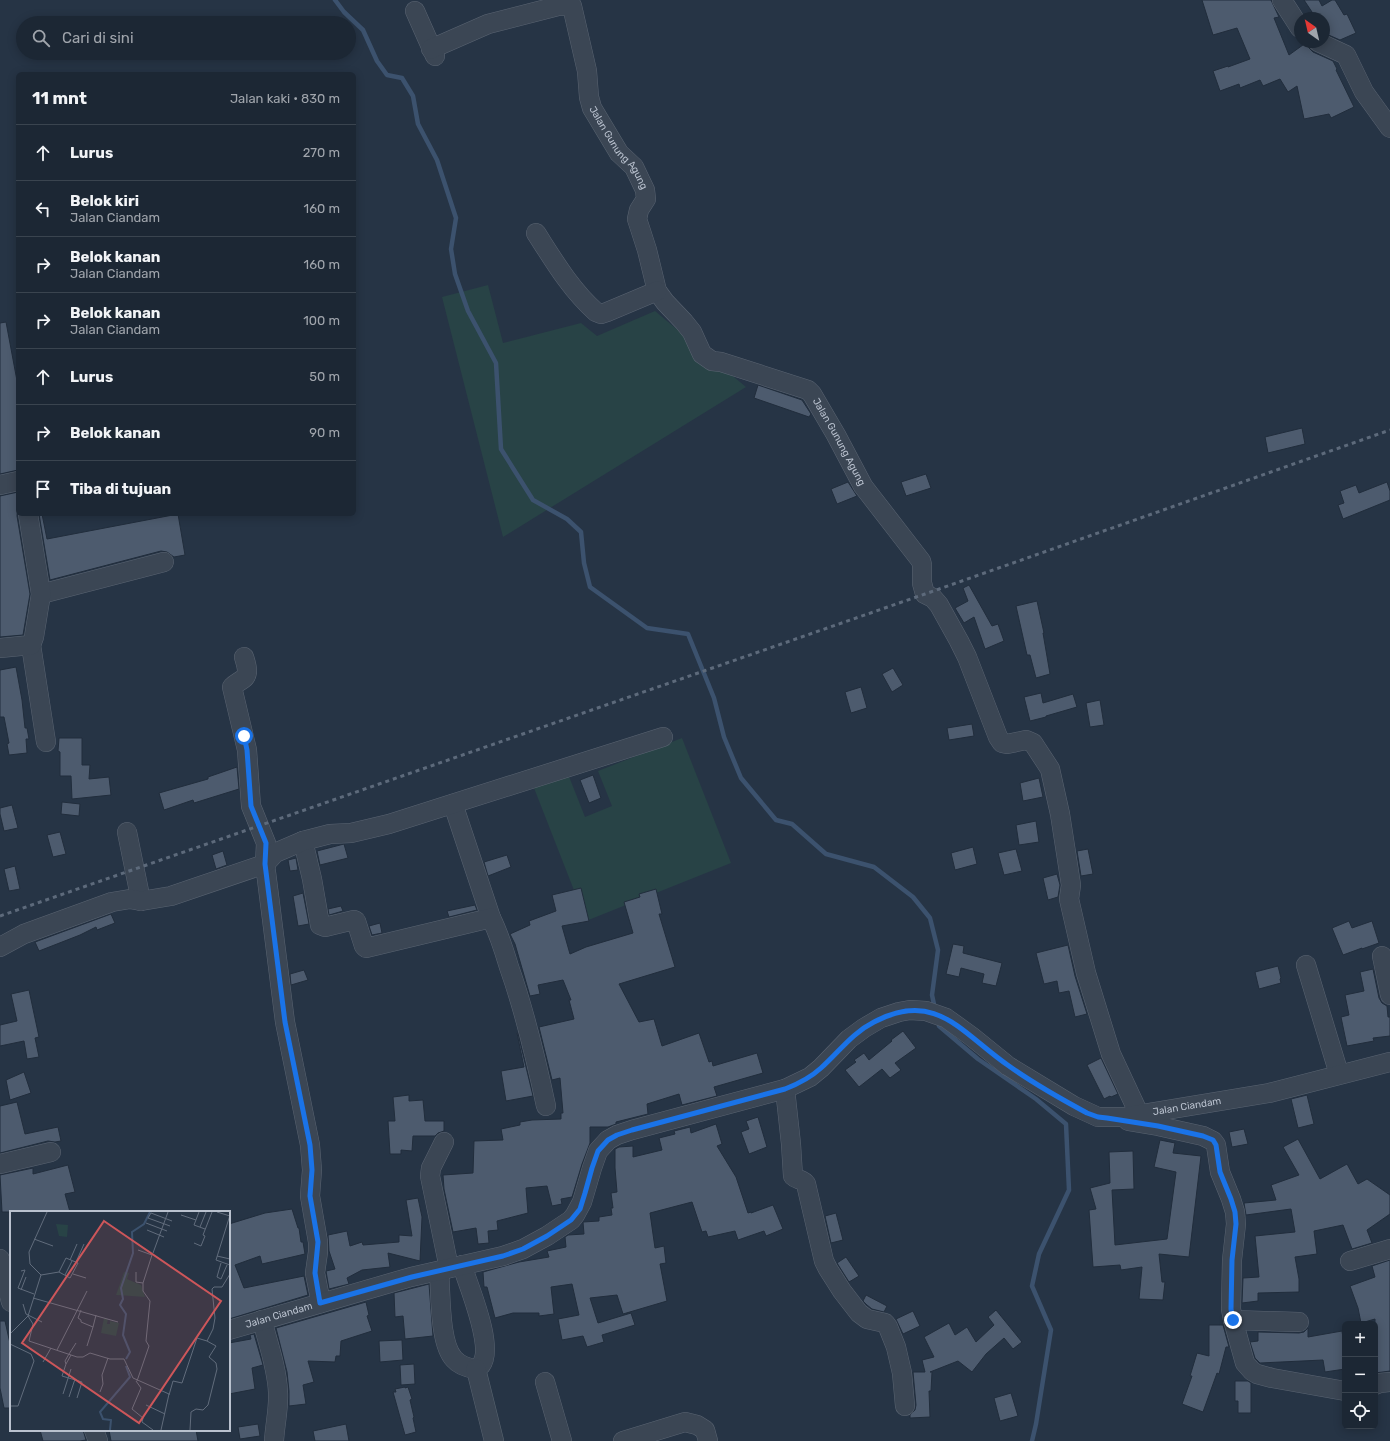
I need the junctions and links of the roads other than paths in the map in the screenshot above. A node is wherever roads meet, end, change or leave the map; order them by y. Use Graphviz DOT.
graph roads {
  1 [pos="1282,0"];
  2 [pos="415,11"];
  3 [pos="1294,19"];
  4 [pos="1330,48"];
  5 [pos="1390,128"];
  6 [pos="536,233"];
  7 [pos="657,291"];
  8 [pos="16,481"];
  9 [pos="0,485"];
  10 [pos="28,516"];
  11 [pos="164,562"];
  12 [pos="40,594"];
  13 [pos="31,645"];
  14 [pos="0,648"];
  15 [pos="244,657"];
  16 [pos="663,737"];
  17 [pos="46,742"];
  18 [pos="453,804"];
  19 [pos="127,832"];
  20 [pos="303,841"];
  21 [pos="265,864"];
  22 [pos="141,901"];
  23 [pos="491,918"];
  24 [pos="0,947"];
  25 [pos="1382,956"];
  26 [pos="1306,965"];
  27 [pos="1390,995"];
  28 [pos="1390,1062"];
  29 [pos="1339,1074"];
  30 [pos="785,1089"];
  31 [pos="546,1106"];
  32 [pos="1139,1114"];
  33 [pos="1107,1118"];
  34 [pos="444,1142"];
  35 [pos="51,1152"];
  36 [pos="0,1164"];
  37 [pos="1390,1249"];
  38 [pos="0,1259"];
  39 [pos="1350,1261"];
  40 [pos="450,1268"];
  41 [pos="10,1298"];
  42 [pos="320,1303"];
  43 [pos="262,1320"];
  44 [pos="1233,1320"];
  45 [pos="1299,1322"];
  46 [pos="230,1330"];
  47 [pos="476,1369"];
  48 [pos="545,1382"];
  49 [pos="1390,1382"];
  50 [pos="1378,1384"];
  51 [pos="1342,1390"];
  52 [pos="905,1406"];
  53 [pos="94,1431"];
  54 [pos="629,1440"];
  55 [pos="98,1441"];
  56 [pos="274,1441"];
  57 [pos="494,1441"];
  58 [pos="562,1441"];
  59 [pos="708,1441"];
  1 -- 3 [label="street"];
  2 -- 7 [label="street, Jalan Gunung Agung"];
  4 -- 5 [label="street"];
  6 -- 7 [label="street"];
  7 -- 32 [label="street, Jalan Gunung Agung"];
  8 -- 9 [label="street"];
  10 -- 12 [label="street"];
  11 -- 12 [label="street"];
  12 -- 13 [label="street"];
  13 -- 14 [label="street"];
  13 -- 17 [label="street"];
  15 -- 21 [label="street"];
  16 -- 18 [label="street"];
  18 -- 20 [label="street"];
  18 -- 23 [label="street"];
  19 -- 22 [label="street"];
  20 -- 21 [label="street"];
  20 -- 23 [label="street"];
  21 -- 22 [label="street"];
  21 -- 42 [label="street"];
  22 -- 24 [label="street"];
  23 -- 31 [label="street"];
  25 -- 27 [label="street"];
  26 -- 29 [label="street"];
  28 -- 29 [label="street, Jalan Ciandam"];
  29 -- 32 [label="street, Jalan Ciandam"];
  30 -- 33 [label="street, Jalan Ciandam"];
  30 -- 40 [label="street, Jalan Ciandam"];
  30 -- 52 [label="street"];
  32 -- 33 [label="street, Jalan Ciandam"];
  33 -- 44 [label="street"];
  34 -- 40 [label="street"];
  35 -- 36 [label="street"];
  37 -- 39 [label="street"];
  38 -- 41 [label="street"];
  40 -- 42 [label="street, Jalan Ciandam"];
  40 -- 47 [label="street"];
  40 -- 47 [label="street"];
  42 -- 43 [label="street, Jalan Ciandam"];
  43 -- 46 [label="street, Jalan Ciandam"];
  43 -- 56 [label="street"];
  44 -- 45 [label="street"];
  44 -- 51 [label="street"];
  47 -- 57 [label="street"];
  48 -- 58 [label="street"];
  49 -- 50 [label="street"];
  53 -- 55 [label="street"];
  54 -- 59 [label="street"];
}
